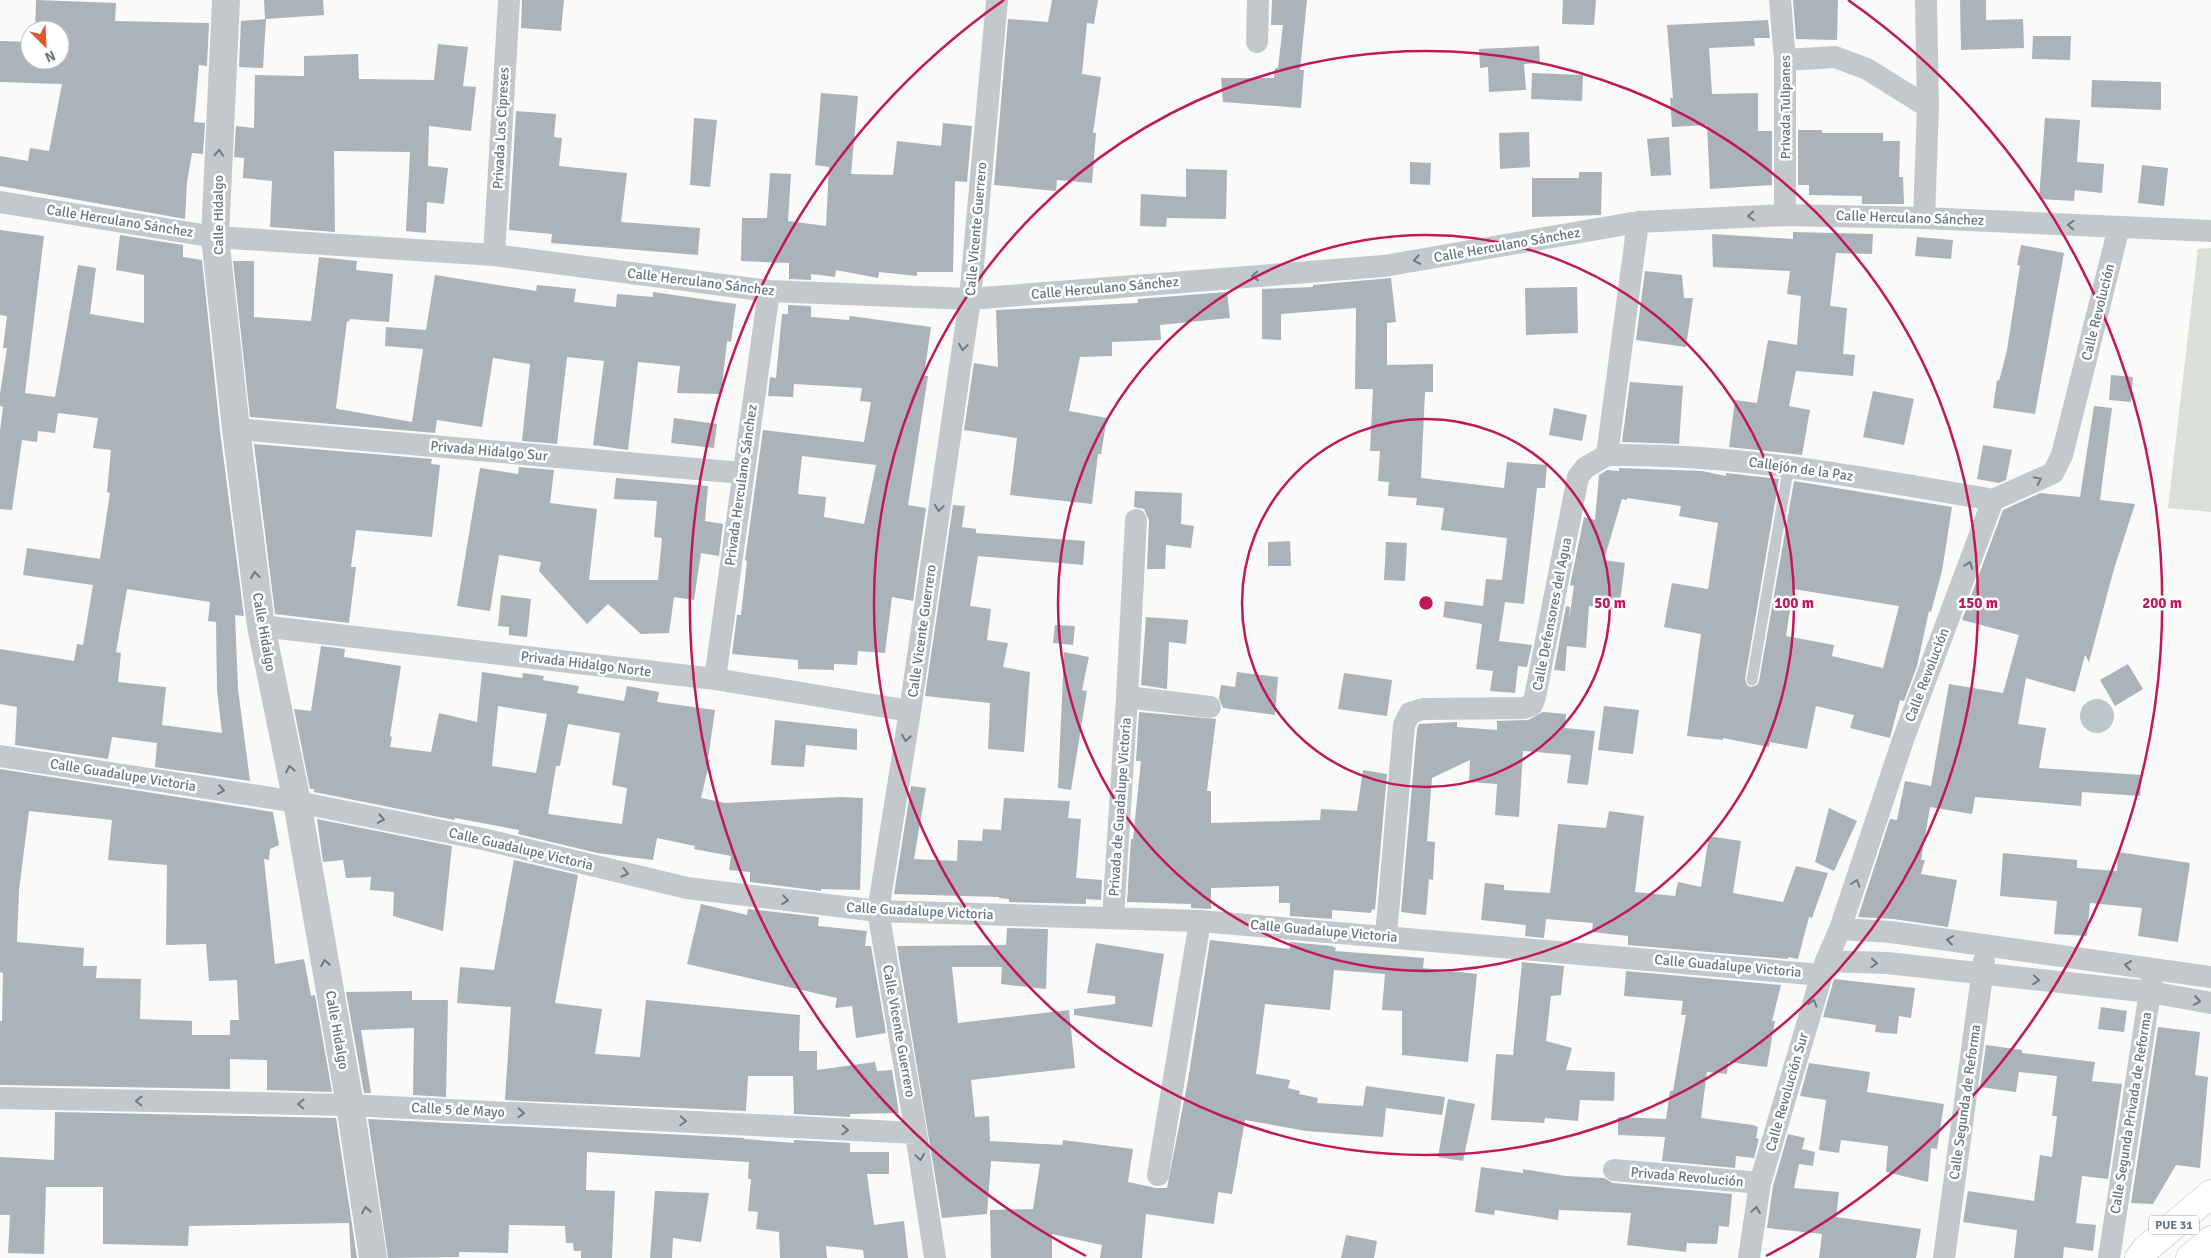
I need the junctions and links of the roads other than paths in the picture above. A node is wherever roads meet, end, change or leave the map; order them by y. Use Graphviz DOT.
graph roads {
  1 [pos="226,0"];
  2 [pos="508,0"];
  3 [pos="997,0"];
  4 [pos="1258,0"];
  5 [pos="1780,0"];
  6 [pos="1926,0"];
  7 [pos="1257,42"];
  8 [pos="1785,60"];
  9 [pos="1928,107"];
  10 [pos="0,202"];
  11 [pos="1785,215"];
  12 [pos="1924,218"];
  13 [pos="1638,222"];
  14 [pos="2119,227"];
  15 [pos="2211,231"];
  16 [pos="216,237"];
  17 [pos="494,255"];
  18 [pos="769,291"];
  19 [pos="970,299"];
  20 [pos="236,429"];
  21 [pos="1607,455"];
  22 [pos="1789,465"];
  23 [pos="742,473"];
  24 [pos="1993,500"];
  25 [pos="1136,520"];
  26 [pos="261,626"];
  27 [pos="715,679"];
  28 [pos="1752,680"];
  29 [pos="1127,697"];
  30 [pos="1210,706"];
  31 [pos="910,711"];
  32 [pos="0,756"];
  33 [pos="297,802"];
  34 [pos="878,911"];
  35 [pos="1113,918"];
  36 [pos="1200,922"];
  37 [pos="1840,929"];
  38 [pos="1386,936"];
  39 [pos="1988,946"];
  40 [pos="1824,968"];
  41 [pos="2153,968"];
  42 [pos="1982,974"];
  43 [pos="2211,976"];
  44 [pos="2150,992"];
  45 [pos="2211,1003"];
  46 [pos="0,1098"];
  47 [pos="350,1105"];
  48 [pos="916,1133"];
  49 [pos="1614,1170"];
  50 [pos="1158,1175"];
  51 [pos="1760,1183"];
  52 [pos="2211,1194"];
  53 [pos="2211,1240"];
  54 [pos="373,1258"];
  55 [pos="935,1258"];
  56 [pos="1749,1258"];
  57 [pos="1944,1258"];
  58 [pos="2109,1258"];
  59 [pos="2139,1258"];
  60 [pos="2190,1258"];
  16 -- 1 [label="street, Calle Hidalgo, one-way"];
  2 -- 17 [label="street, Privada Los Cipreses"];
  3 -- 19 [label="street, Calle Vicente Guerrero"];
  4 -- 7 [label="street"];
  5 -- 8 [label="street, Privada Tulipanes"];
  6 -- 9 [label="street"];
  8 -- 9 [label="street"];
  8 -- 11 [label="street, Privada Tulipanes"];
  9 -- 12 [label="street"];
  10 -- 16 [label="street, Calle Herculano Sánchez"];
  11 -- 12 [label="street, Calle Herculano Sánchez"];
  11 -- 13 [label="street, Calle Herculano Sánchez, one-way"];
  14 -- 12 [label="street, Calle Herculano Sánchez, one-way"];
  13 -- 19 [label="street, Calle Herculano Sánchez, one-way"];
  13 -- 21 [label="street"];
  14 -- 15 [label="street, Calle Herculano Sánchez"];
  24 -- 14 [label="street, Calle Revolución, one-way"];
  16 -- 17 [label="street, Calle Herculano Sánchez"];
  16 -- 20 [label="street, Calle Hidalgo"];
  17 -- 18 [label="street, Calle Herculano Sánchez"];
  18 -- 19 [label="street, Calle Herculano Sánchez"];
  18 -- 23 [label="street, Privada Herculano Sánchez"];
  19 -- 31 [label="street, Calle Vicente Guerrero, one-way"];
  20 -- 23 [label="street, Privada Hidalgo Sur"];
  26 -- 20 [label="street, Calle Hidalgo, one-way"];
  21 -- 22 [label="street, Callejón de la Paz"];
  21 -- 38 [label="street, Calle Defensores del Agua"];
  22 -- 24 [label="street, Callejón de la Paz"];
  22 -- 28 [label="lane"];
  23 -- 27 [label="street, Privada Herculano Sánchez"];
  37 -- 24 [label="street, Calle Revolución, one-way"];
  25 -- 29 [label="street, Privada de Guadalupe Victoria"];
  26 -- 27 [label="street, Privada Hidalgo Norte"];
  33 -- 26 [label="street, Calle Hidalgo, one-way"];
  27 -- 31 [label="street, Privada Hidalgo Norte"];
  29 -- 30 [label="street, Privada de Guadalupe Victoria"];
  29 -- 35 [label="street, Privada de Guadalupe Victoria"];
  31 -- 34 [label="street, Calle Vicente Guerrero, one-way"];
  32 -- 33 [label="street, Calle Guadalupe Victoria, one-way"];
  33 -- 34 [label="street, Calle Guadalupe Victoria, one-way"];
  47 -- 33 [label="street, Calle Hidalgo, one-way"];
  34 -- 35 [label="street, Calle Guadalupe Victoria"];
  34 -- 48 [label="street, Calle Vicente Guerrero"];
  35 -- 36 [label="street, Calle Guadalupe Victoria"];
  36 -- 38 [label="street, Calle Guadalupe Victoria"];
  36 -- 50 [label="street"];
  39 -- 37 [label="street, one-way"];
  37 -- 40 [label="street, Calle Revolución Sur"];
  38 -- 40 [label="street, Calle Guadalupe Victoria"];
  41 -- 39 [label="street, one-way"];
  39 -- 42 [label="street, Calle Segunda de Reforma"];
  40 -- 42 [label="street, Calle Guadalupe Victoria, one-way"];
  51 -- 40 [label="street, Calle Revolución Sur, one-way"];
  41 -- 43 [label="street"];
  41 -- 44 [label="street, Calle Segunda Privada de Reforma"];
  42 -- 44 [label="street, Calle Guadalupe Victoria, one-way"];
  42 -- 57 [label="street, Calle Segunda de Reforma"];
  44 -- 45 [label="street, Calle Guadalupe Victoria, one-way"];
  44 -- 58 [label="street, Calle Segunda Privada de Reforma"];
  47 -- 46 [label="street, Calle 5 de Mayo, one-way"];
  47 -- 48 [label="street, Calle 5 de Mayo, one-way"];
  54 -- 47 [label="street, Calle Hidalgo, one-way"];
  48 -- 55 [label="street, Calle Vicente Guerrero, one-way"];
  49 -- 51 [label="street, Privada Revolución"];
  56 -- 51 [label="street, Calle Revolución Sur, one-way"];
  52 -- 59 [label="main road, PUE 31"];
  53 -- 60 [label="main road, PUE 31"];
}
